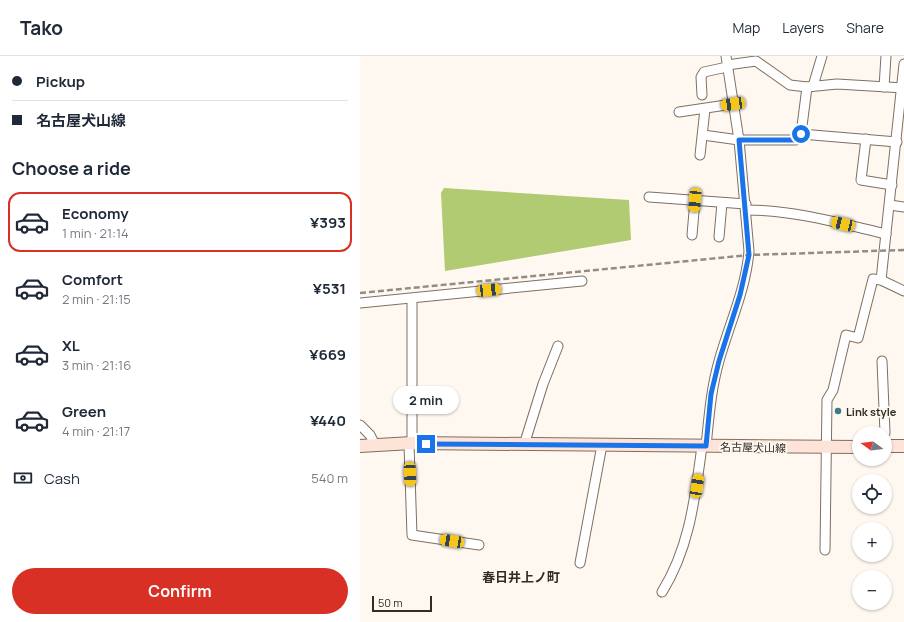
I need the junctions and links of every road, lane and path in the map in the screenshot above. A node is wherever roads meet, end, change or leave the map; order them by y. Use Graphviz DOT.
graph roads {
  1 [pos="822,56"];
  2 [pos="886,56"];
  3 [pos="756,58"];
  4 [pos="727,63"];
  5 [pos="904,64"];
  6 [pos="810,87"];
  7 [pos="884,87"];
  8 [pos="903,88"];
  9 [pos="702,95"];
  10 [pos="733,104"];
  11 [pos="705,109"];
  12 [pos="679,112"];
  13 [pos="801,134"];
  14 [pos="703,135"];
  15 [pos="866,139"];
  16 [pos="739,140"];
  17 [pos="899,148"];
  18 [pos="700,155"];
  19 [pos="892,185"];
  20 [pos="649,196"];
  21 [pos="695,200"];
  22 [pos="722,202"];
  23 [pos="890,205"];
  24 [pos="746,207"];
  25 [pos="904,207"];
  26 [pos="886,234"];
  27 [pos="692,235"];
  28 [pos="719,237"];
  29 [pos="881,280"];
  30 [pos="582,281"];
  31 [pos="904,291"];
  32 [pos="412,299"];
  33 [pos="360,303"];
  34 [pos="558,346"];
  35 [pos="882,361"];
  36 [pos="360,425"];
  37 [pos="885,426"];
  38 [pos="410,444"];
  39 [pos="375,445"];
  40 [pos="524,445"];
  41 [pos="602,445"];
  42 [pos="360,446"];
  43 [pos="704,446"];
  44 [pos="892,446"];
  45 [pos="904,446"];
  46 [pos="852,447"];
  47 [pos="826,448"];
  48 [pos="479,545"];
  49 [pos="825,550"];
  50 [pos="580,563"];
  51 [pos="662,592"];
  1 -- 6 [label="street"];
  2 -- 7 [label="street"];
  3 -- 4 [label="street"];
  3 -- 6 [label="street"];
  4 -- 9 [label="street"];
  4 -- 10 [label="street"];
  5 -- 8 [label="street"];
  6 -- 7 [label="street"];
  6 -- 13 [label="street"];
  7 -- 8 [label="street"];
  8 -- 17 [label="street"];
  10 -- 11 [label="street"];
  10 -- 16 [label="street"];
  11 -- 12 [label="street"];
  11 -- 14 [label="street"];
  13 -- 15 [label="street"];
  13 -- 16 [label="street"];
  14 -- 16 [label="street"];
  14 -- 18 [label="street"];
  15 -- 17 [label="street"];
  15 -- 19 [label="street"];
  16 -- 24 [label="street"];
  17 -- 19 [label="street"];
  19 -- 23 [label="street"];
  20 -- 21 [label="street"];
  21 -- 22 [label="street"];
  21 -- 27 [label="street"];
  22 -- 24 [label="street"];
  22 -- 28 [label="street"];
  23 -- 25 [label="street"];
  23 -- 26 [label="street"];
  24 -- 26 [label="street"];
  24 -- 43 [label="street"];
  26 -- 29 [label="street"];
  29 -- 31 [label="street"];
  29 -- 47 [label="street"];
  30 -- 32 [label="street"];
  32 -- 33 [label="street"];
  32 -- 38 [label="street"];
  34 -- 40 [label="street"];
  35 -- 37 [label="street"];
  36 -- 39 [label="street"];
  38 -- 39 [label="main road, 名古屋犬山線"];
  38 -- 40 [label="main road, 名古屋犬山線"];
  38 -- 48 [label="street"];
  39 -- 42 [label="main road, 名古屋犬山線"];
  40 -- 41 [label="main road, 名古屋犬山線"];
  41 -- 43 [label="main road, 名古屋犬山線"];
  41 -- 50 [label="street"];
  43 -- 47 [label="main road, 名古屋犬山線"];
  43 -- 51 [label="street"];
  44 -- 45 [label="main road"];
  46 -- 47 [label="main road, 名古屋犬山線"];
  47 -- 49 [label="street"];
}
